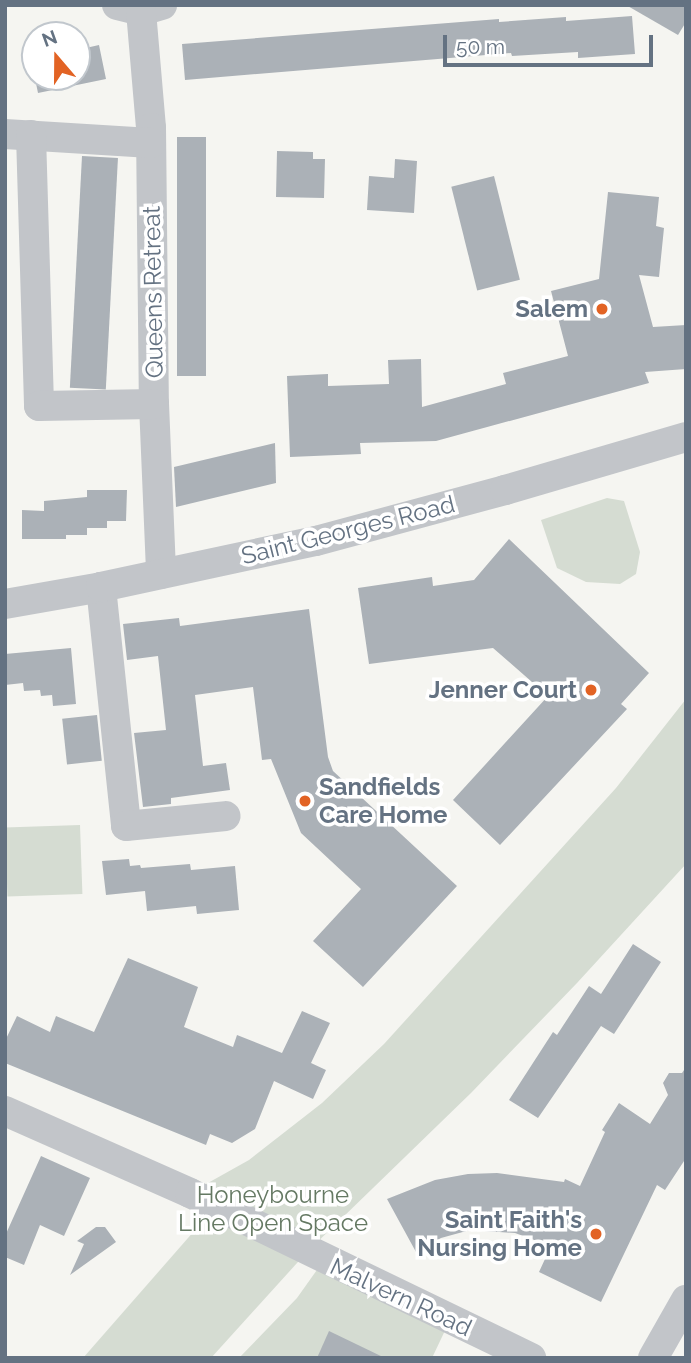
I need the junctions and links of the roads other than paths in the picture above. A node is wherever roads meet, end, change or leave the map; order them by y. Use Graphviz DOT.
graph roads {
  1 [pos="140,7"];
  2 [pos="18,134"];
  3 [pos="151,143"];
  4 [pos="154,404"];
  5 [pos="686,437"];
  6 [pos="161,574"];
  7 [pos="101,587"];
  8 [pos="5,604"];
  9 [pos="226,816"];
  10 [pos="5,1111"];
  11 [pos="686,1300"];
  12 [pos="531,1358"];
  13 [pos="653,1358"];
  1 -- 3 [label="street, Queens Retreat"];
  2 -- 3 [label="street"];
  2 -- 4 [label="street"];
  3 -- 4 [label="street, Queens Retreat"];
  4 -- 6 [label="street, Queens Retreat"];
  5 -- 6 [label="street, Saint Georges Road"];
  6 -- 7 [label="street, Saint Georges Road"];
  7 -- 8 [label="street, Saint Georges Road"];
  7 -- 9 [label="street"];
  10 -- 12 [label="street, Malvern Road"];
  11 -- 13 [label="street"];
}
